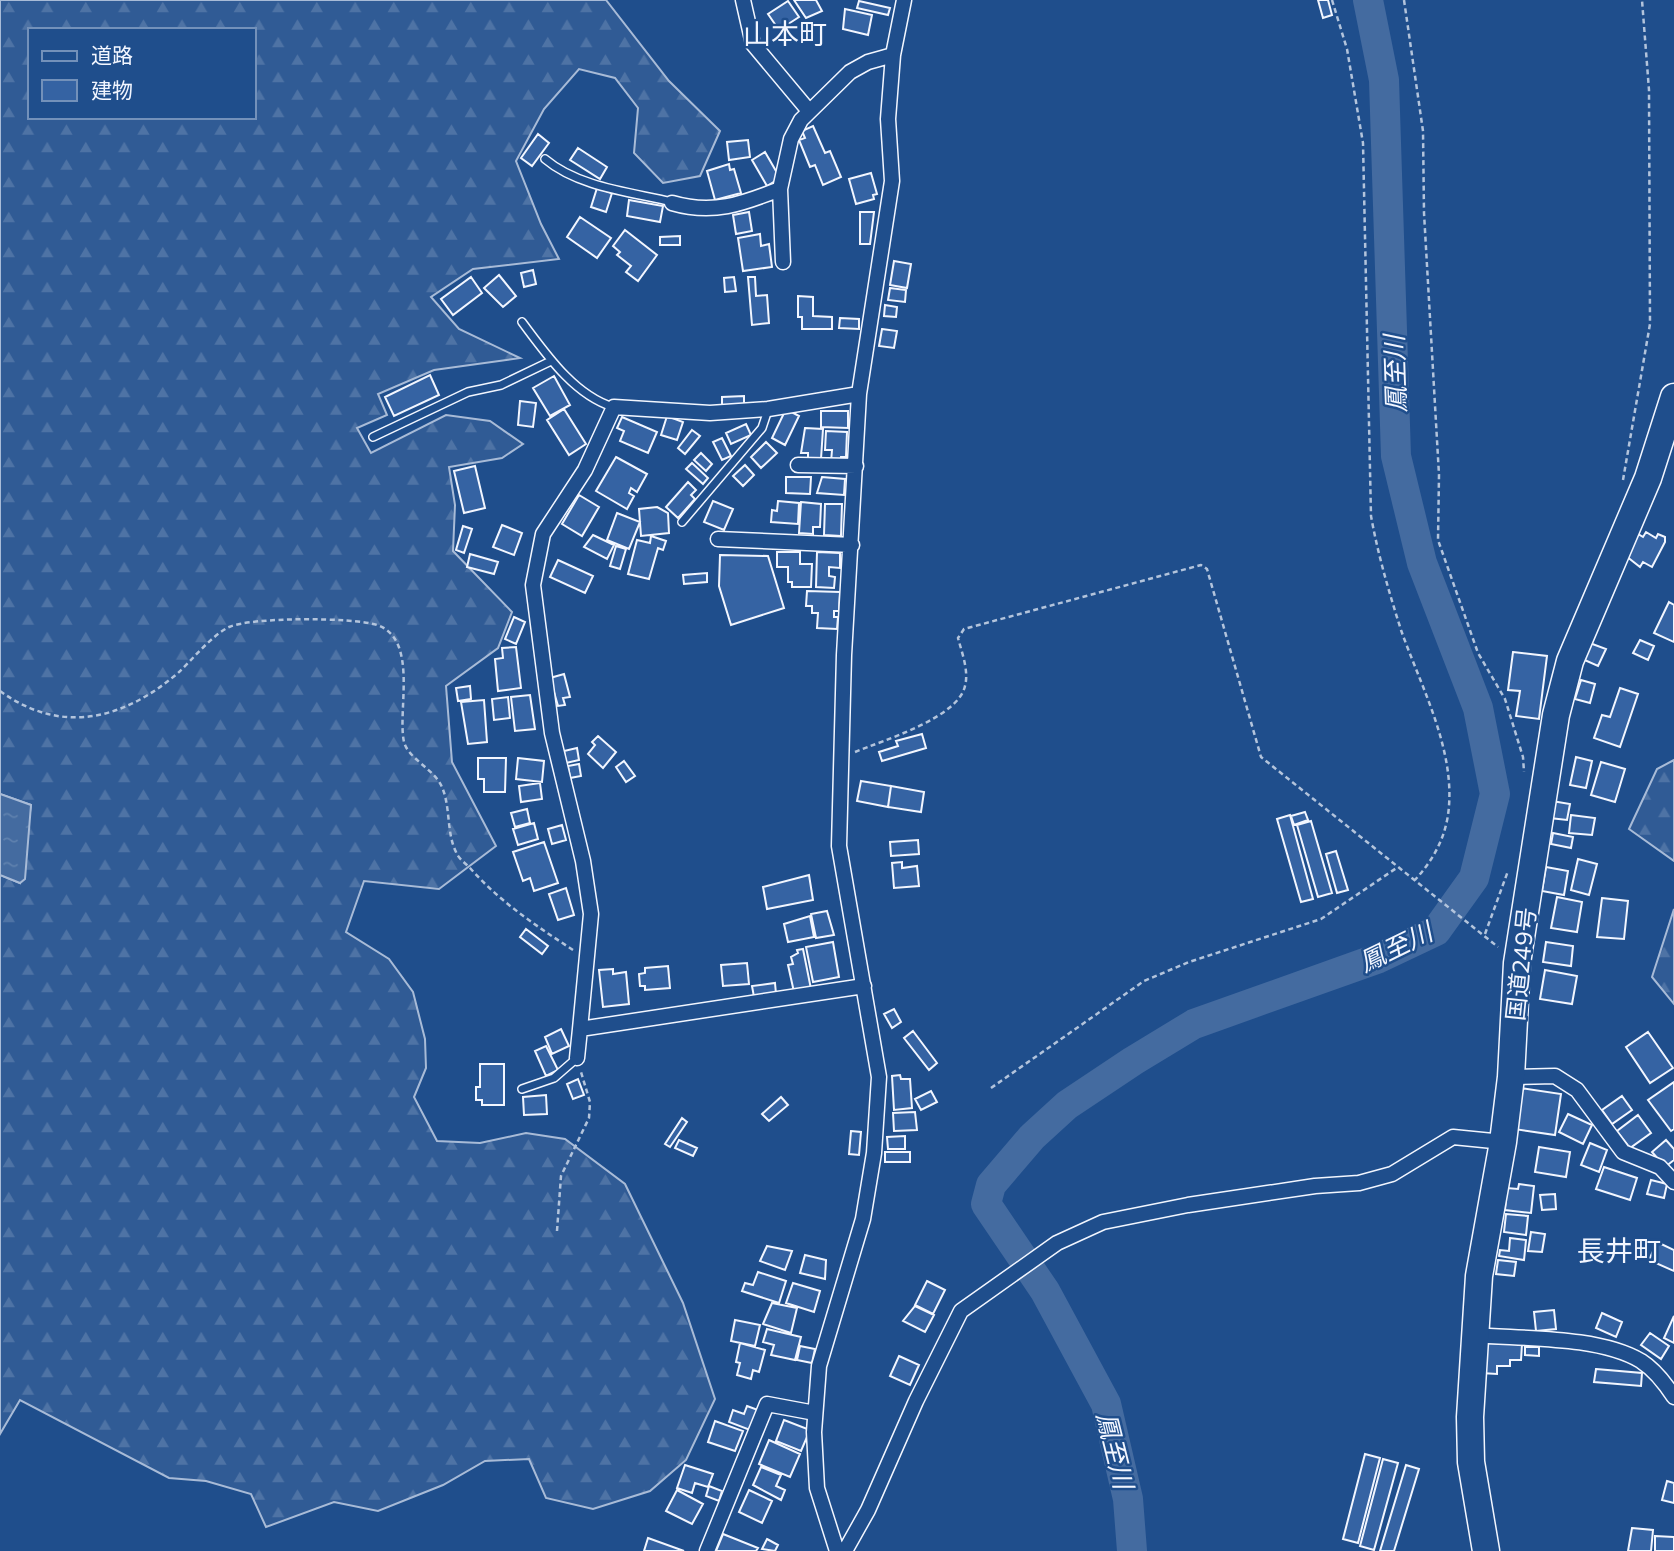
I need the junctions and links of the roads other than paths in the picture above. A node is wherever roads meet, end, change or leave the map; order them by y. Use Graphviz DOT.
graph roads {
  1 [pos="743,0"];
  2 [pos="904,0"];
  3 [pos="893,55"];
  4 [pos="809,111"];
  5 [pos="545,159"];
  6 [pos="780,189"];
  7 [pos="673,203"];
  8 [pos="783,262"];
  9 [pos="522,322"];
  10 [pos="551,361"];
  11 [pos="859,394"];
  12 [pos="1674,397"];
  13 [pos="614,407"];
  14 [pos="768,409"];
  15 [pos="373,437"];
  16 [pos="798,465"];
  17 [pos="856,466"];
  18 [pos="682,523"];
  19 [pos="718,540"];
  20 [pos="852,545"];
  21 [pos="864,986"];
  22 [pos="580,1030"];
  23 [pos="577,1058"];
  24 [pos="1511,1077"];
  25 [pos="522,1089"];
  26 [pos="1503,1142"];
  27 [pos="1674,1182"];
  28 [pos="1475,1335"];
  29 [pos="1674,1397"];
  30 [pos="816,1413"];
  31 [pos="707,1551"];
  32 [pos="837,1551"];
  33 [pos="845,1551"];
  34 [pos="1486,1551"];
  1 -- 4 [label="street"];
  2 -- 3 [label="street"];
  3 -- 4 [label="street"];
  3 -- 11 [label="street"];
  4 -- 6 [label="street"];
  5 -- 7 [label="lane"];
  6 -- 7 [label="street"];
  6 -- 8 [label="street"];
  9 -- 10 [label="lane"];
  10 -- 13 [label="lane"];
  10 -- 15 [label="lane"];
  11 -- 14 [label="street"];
  11 -- 17 [label="street"];
  12 -- 24 [label="highway, 国道249号"];
  13 -- 14 [label="street"];
  13 -- 22 [label="street"];
  14 -- 18 [label="lane"];
  16 -- 17 [label="street"];
  17 -- 20 [label="street"];
  19 -- 20 [label="street"];
  20 -- 21 [label="street"];
  21 -- 22 [label="street"];
  21 -- 30 [label="street"];
  22 -- 23 [label="street"];
  23 -- 25 [label="lane"];
  24 -- 26 [label="highway, 国道249号"];
  24 -- 27 [label="street"];
  26 -- 28 [label="highway, 国道249号"];
  26 -- 33 [label="street"];
  28 -- 29 [label="street"];
  28 -- 34 [label="highway, 国道249号"];
  30 -- 31 [label="street"];
  30 -- 32 [label="street"];
}
